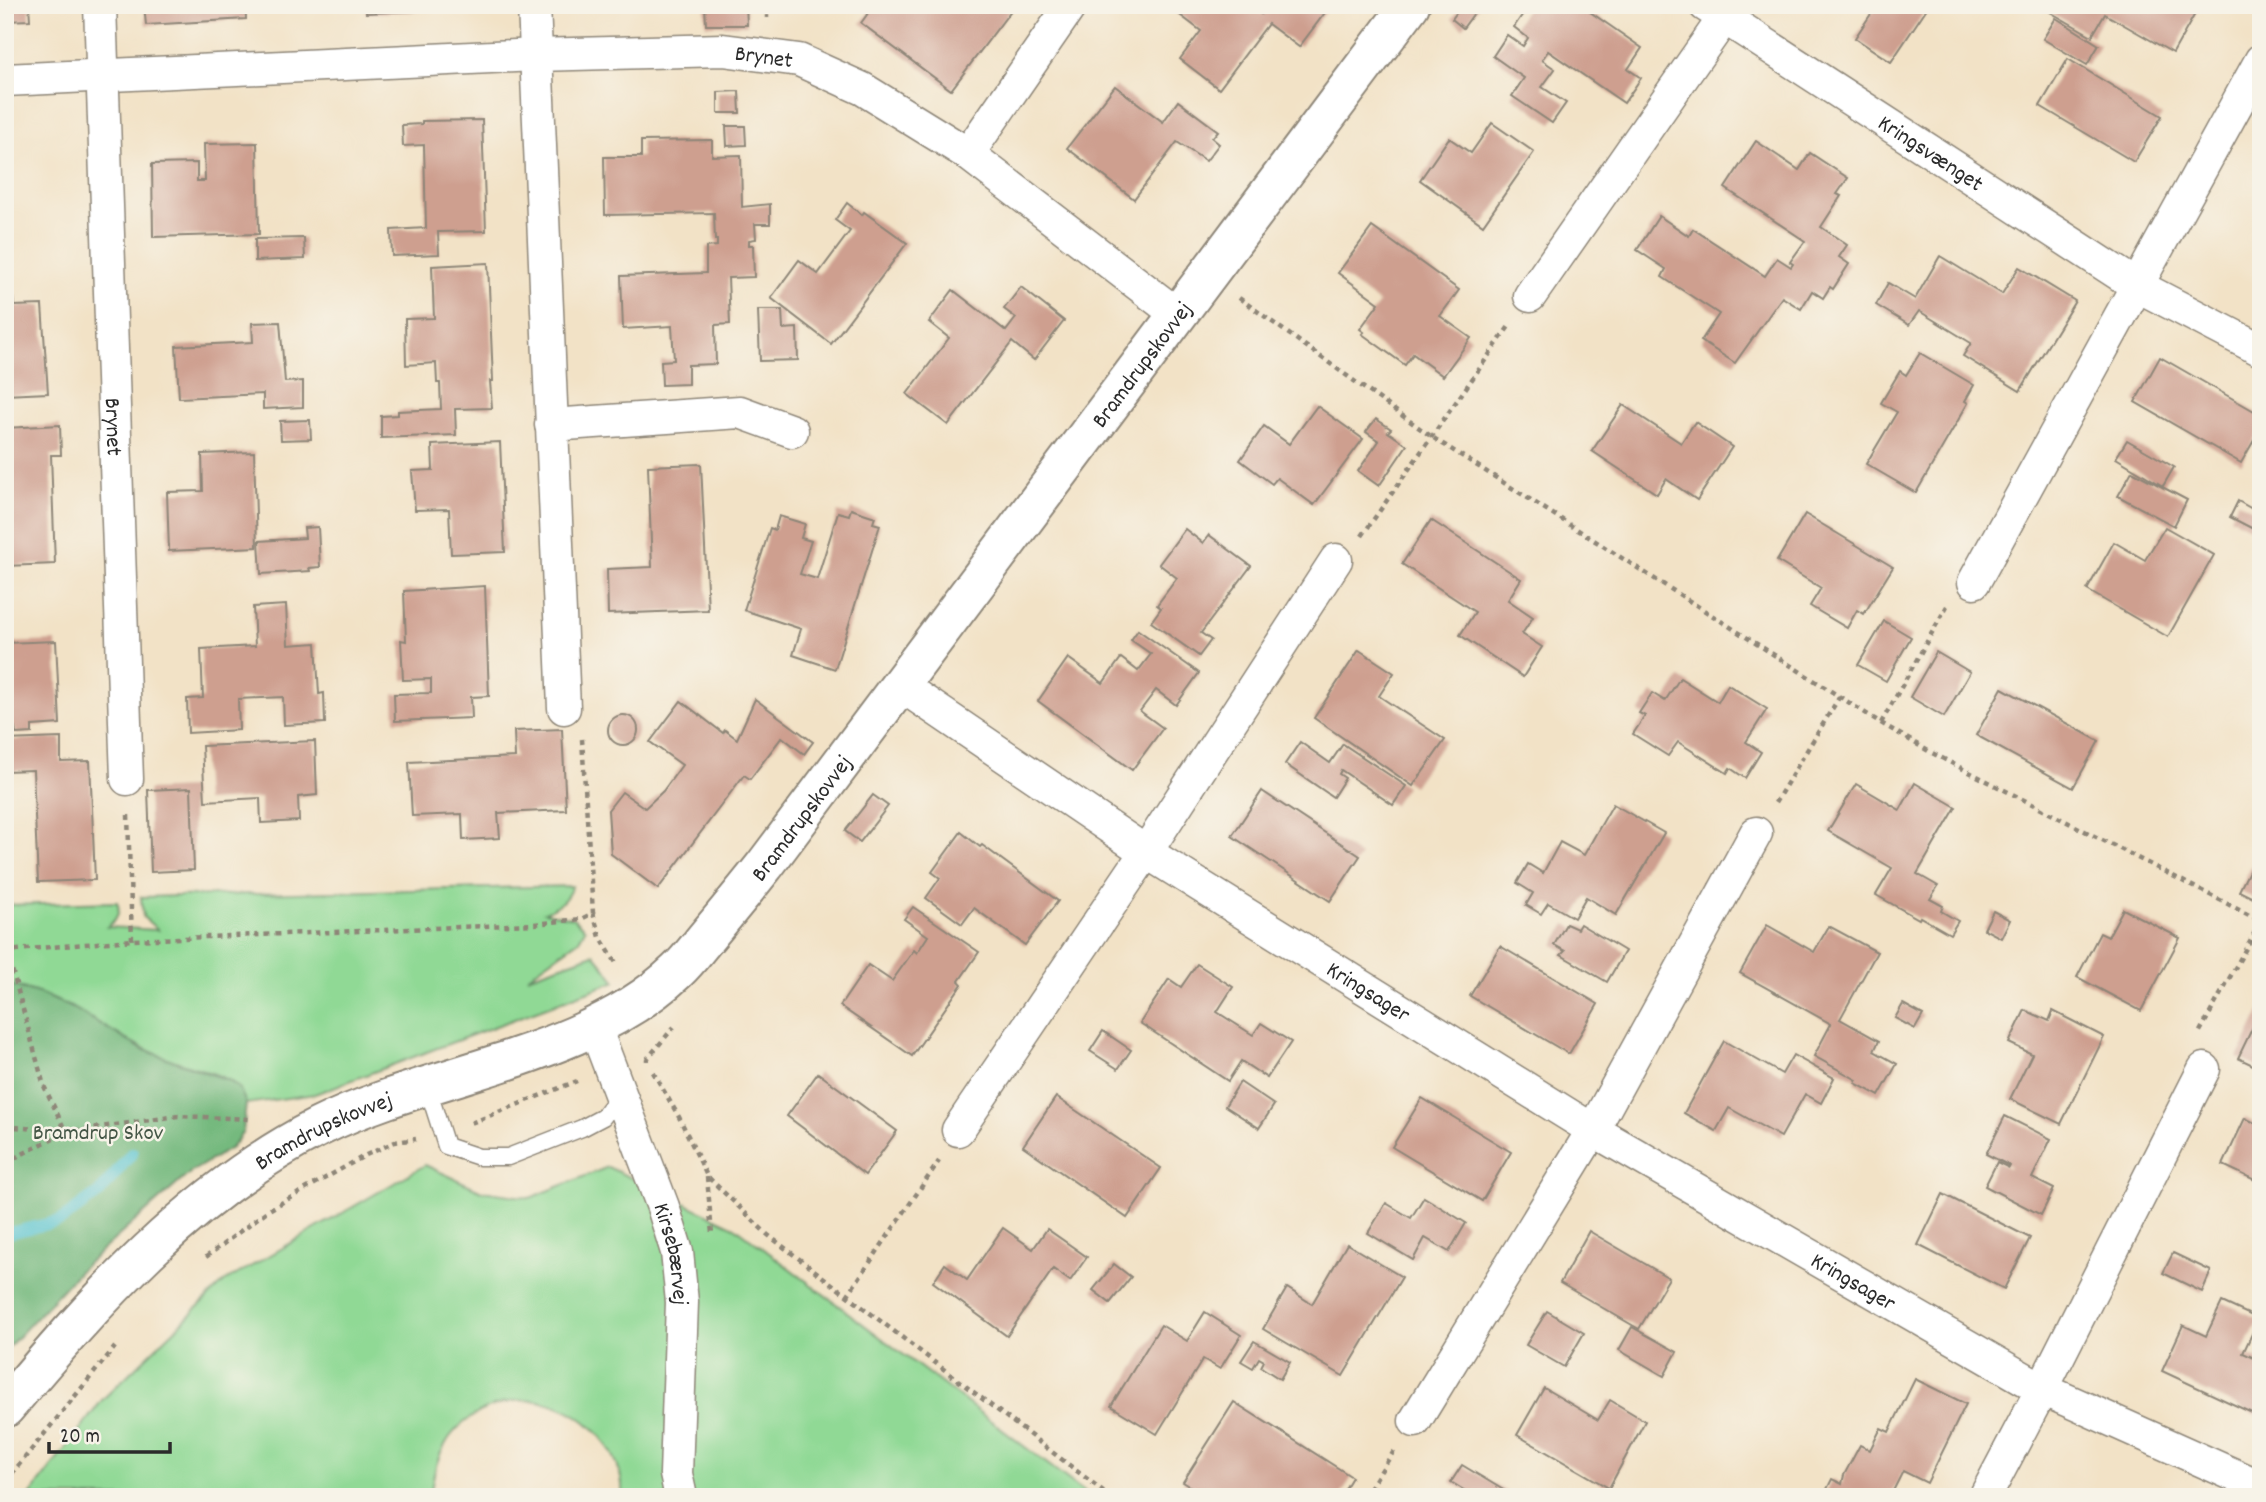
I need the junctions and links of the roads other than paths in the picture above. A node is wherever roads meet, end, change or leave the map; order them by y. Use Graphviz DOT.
graph roads {
  1 [pos="100,5"];
  2 [pos="534,5"];
  3 [pos="1072,5"];
  4 [pos="1410,5"];
  5 [pos="1721,10"];
  6 [pos="536,55"];
  7 [pos="2261,60"];
  8 [pos="104,75"];
  9 [pos="5,79"];
  10 [pos="968,154"];
  11 [pos="2136,285"];
  12 [pos="1530,296"];
  13 [pos="1178,315"];
  14 [pos="2261,350"];
  15 [pos="551,425"];
  16 [pos="792,430"];
  17 [pos="1336,560"];
  18 [pos="1974,582"];
  19 [pos="900,685"];
  20 [pos="564,708"];
  21 [pos="127,779"];
  22 [pos="1756,834"];
  23 [pos="1146,852"];
  24 [pos="594,1025"];
  25 [pos="2204,1069"];
  26 [pos="614,1081"];
  27 [pos="427,1086"];
  28 [pos="958,1130"];
  29 [pos="1593,1130"];
  30 [pos="2042,1389"];
  31 [pos="5,1408"];
  32 [pos="1415,1421"];
  33 [pos="2261,1487"];
  34 [pos="681,1497"];
  35 [pos="1985,1497"];
  1 -- 8 [label="street, Brynet"];
  2 -- 6 [label="street"];
  3 -- 10 [label="street"];
  4 -- 13 [label="street, Bramdrupskovvej"];
  5 -- 11 [label="street, Kringsvænget"];
  5 -- 12 [label="street, Kringsvænget"];
  6 -- 8 [label="street, Brynet"];
  6 -- 10 [label="street, Brynet"];
  6 -- 15 [label="street"];
  7 -- 11 [label="street"];
  8 -- 9 [label="street, Brynet"];
  8 -- 21 [label="street, Brynet"];
  10 -- 13 [label="street, Brynet"];
  11 -- 14 [label="street, Kringsvænget"];
  11 -- 18 [label="street"];
  13 -- 19 [label="street, Bramdrupskovvej"];
  15 -- 16 [label="street"];
  15 -- 20 [label="street"];
  17 -- 23 [label="street"];
  19 -- 23 [label="street, Kringsager"];
  19 -- 24 [label="street, Bramdrupskovvej"];
  22 -- 29 [label="street"];
  23 -- 28 [label="street"];
  23 -- 29 [label="street, Kringsager"];
  24 -- 26 [label="street, Kirsebærvej"];
  24 -- 27 [label="street, Bramdrupskovvej"];
  25 -- 30 [label="street"];
  26 -- 27 [label="lane"];
  26 -- 34 [label="street, Kirsebærvej"];
  27 -- 31 [label="street, Bramdrupskovvej"];
  29 -- 30 [label="street, Kringsager"];
  29 -- 32 [label="street"];
  30 -- 33 [label="street, Kringsager"];
  30 -- 35 [label="street"];
}
